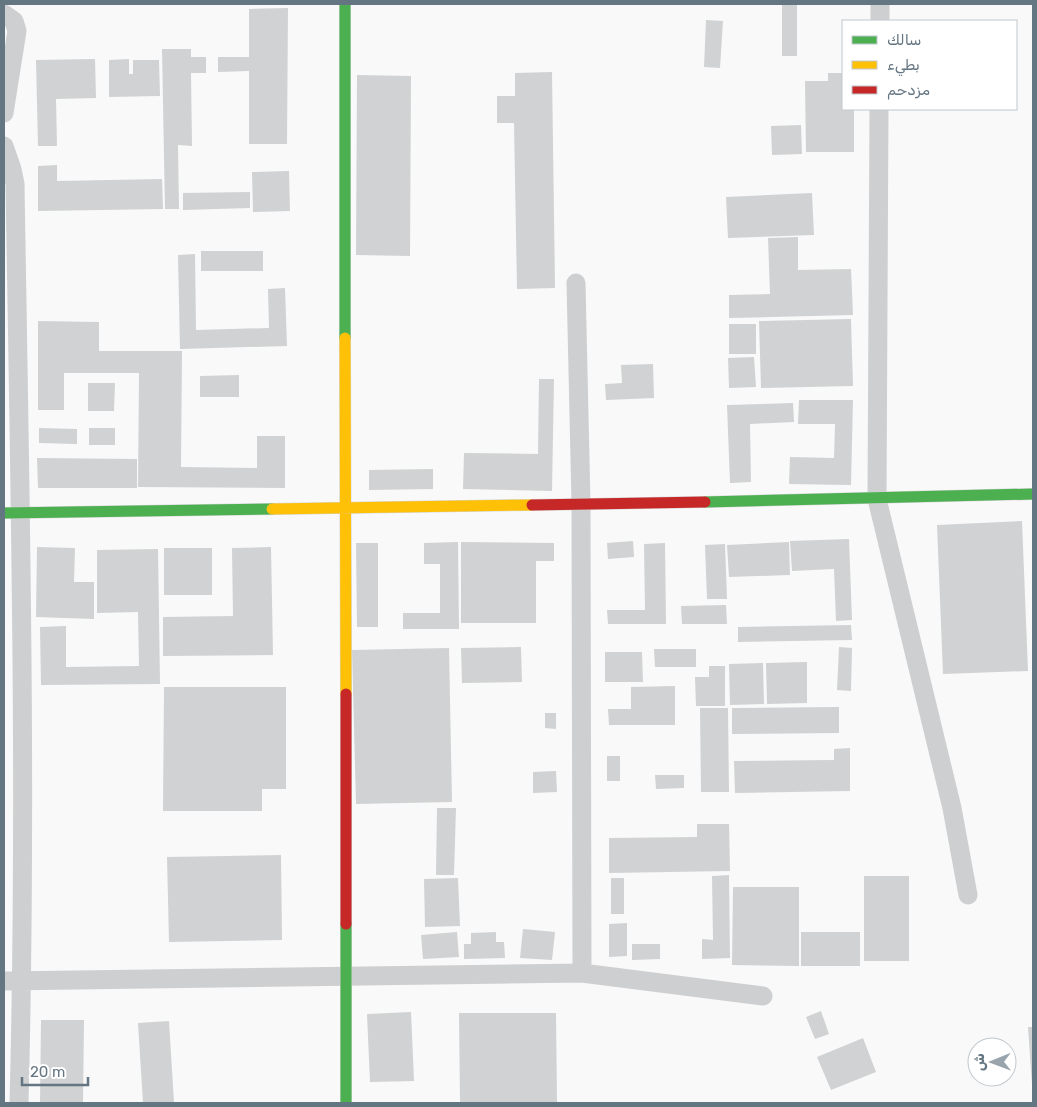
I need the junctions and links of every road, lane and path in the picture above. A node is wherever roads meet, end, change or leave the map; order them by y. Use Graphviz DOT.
graph roads {
  1 [pos="345,4"];
  2 [pos="880,4"];
  3 [pos="4,14"];
  4 [pos="880,20"];
  5 [pos="879,110"];
  6 [pos="4,113"];
  7 [pos="4,146"];
  8 [pos="576,283"];
  9 [pos="1033,494"];
  10 [pos="876,499"];
  11 [pos="581,503"];
  12 [pos="344,508"];
  13 [pos="12,513"];
  14 [pos="968,895"];
  15 [pos="582,973"];
  16 [pos="346,977"];
  17 [pos="13,981"];
  18 [pos="763,996"];
  19 [pos="19,1103"];
  20 [pos="346,1103"];
  1 -- 12 [label="street"];
  2 -- 4 [label="street"];
  3 -- 6 [label="street"];
  5 -- 10 [label="street"];
  7 -- 13 [label="street"];
  8 -- 11 [label="street"];
  9 -- 10 [label="street"];
  10 -- 11 [label="street"];
  10 -- 14 [label="street"];
  11 -- 12 [label="street"];
  11 -- 15 [label="street"];
  12 -- 13 [label="street"];
  12 -- 16 [label="street"];
  13 -- 17 [label="street"];
  15 -- 16 [label="street"];
  15 -- 18 [label="street"];
  16 -- 17 [label="street"];
  16 -- 20 [label="street"];
  17 -- 19 [label="street"];
}
